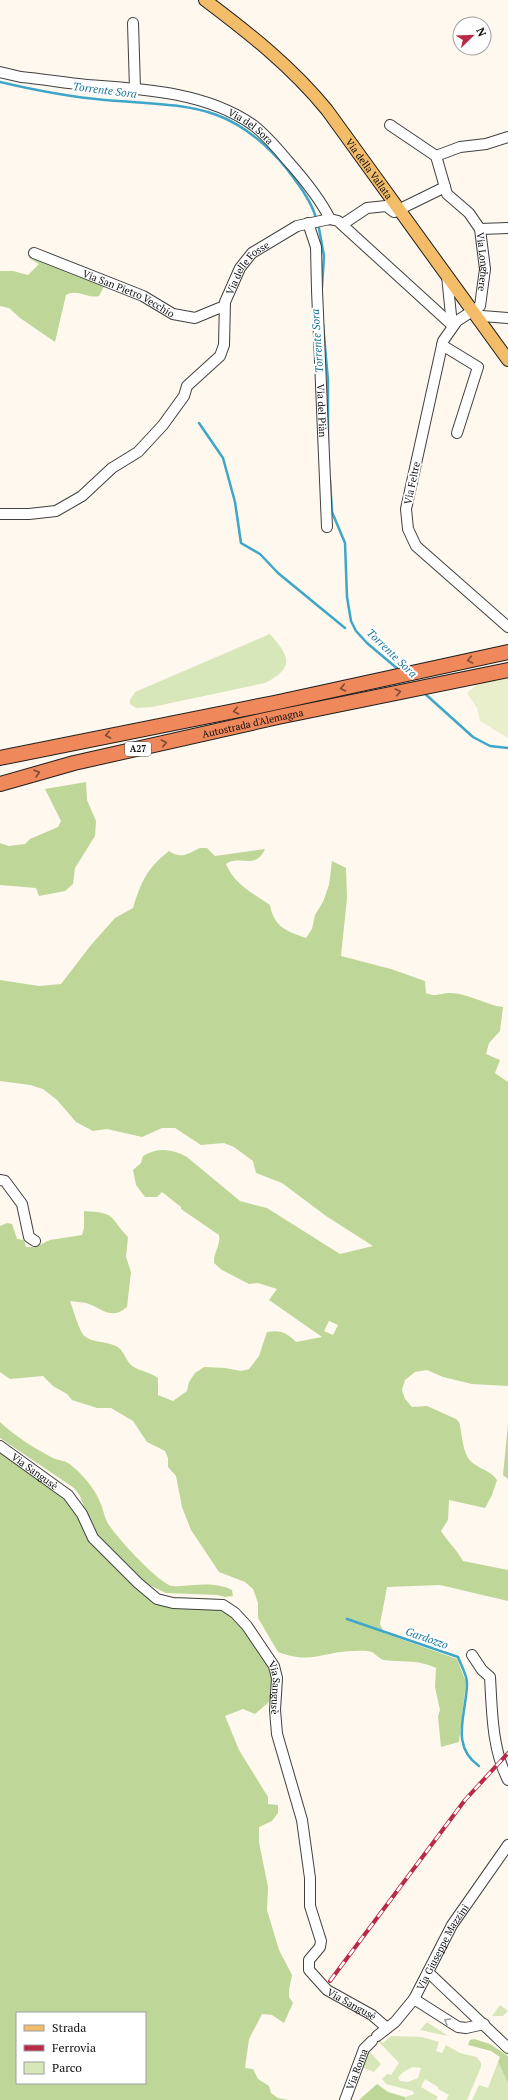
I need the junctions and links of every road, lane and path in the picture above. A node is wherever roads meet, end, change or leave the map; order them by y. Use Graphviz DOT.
graph roads {
  1 [pos="205,0"];
  2 [pos="133,23"];
  3 [pos="0,72"];
  4 [pos="135,89"];
  5 [pos="390,125"];
  6 [pos="508,136"];
  7 [pos="436,156"];
  8 [pos="445,187"];
  9 [pos="400,209"];
  10 [pos="326,220"];
  11 [pos="310,223"];
  12 [pos="343,224"];
  13 [pos="508,228"];
  14 [pos="480,229"];
  15 [pos="34,253"];
  16 [pos="447,276"];
  17 [pos="224,306"];
  18 [pos="476,315"];
  19 [pos="508,318"];
  20 [pos="452,325"];
  21 [pos="442,345"];
  22 [pos="508,360"];
  23 [pos="457,433"];
  24 [pos="0,514"];
  25 [pos="327,527"];
  26 [pos="508,628"];
  27 [pos="508,652"];
  28 [pos="508,670"];
  29 [pos="0,758"];
  30 [pos="0,784"];
  31 [pos="0,1180"];
  32 [pos="35,1241"];
  33 [pos="0,1446"];
  34 [pos="472,1655"];
  35 [pos="508,1780"];
  36 [pos="508,1845"];
  37 [pos="428,1972"];
  38 [pos="414,1999"];
  39 [pos="484,2024"];
  40 [pos="387,2028"];
  41 [pos="508,2048"];
  42 [pos="345,2100"];
  1 -- 9 [label="main road, Via della Vallata"];
  2 -- 4 [label="street"];
  3 -- 4 [label="street, Via del Sora"];
  4 -- 10 [label="street, Via del Sora"];
  5 -- 7 [label="street"];
  6 -- 7 [label="street"];
  7 -- 8 [label="street, Via Longhere"];
  8 -- 9 [label="street"];
  8 -- 14 [label="street, Via Longhere"];
  9 -- 12 [label="street"];
  9 -- 16 [label="main road, Via della Vallata"];
  10 -- 11 [label="street, Via delle Fosse"];
  10 -- 12 [label="street"];
  11 -- 17 [label="street, Via delle Fosse"];
  11 -- 25 [label="street, Via del Piàn"];
  12 -- 20 [label="street"];
  13 -- 14 [label="street"];
  14 -- 18 [label="street, Via Longhere"];
  15 -- 17 [label="street, Via San Pietro Vecchio"];
  16 -- 18 [label="main road, Via della Vallata"];
  16 -- 20 [label="street"];
  17 -- 24 [label="street, Via delle Fosse"];
  18 -- 19 [label="street"];
  18 -- 20 [label="street, Via Feltre"];
  18 -- 22 [label="main road, Via della Vallata"];
  20 -- 21 [label="street, Via Feltre"];
  21 -- 23 [label="street"];
  21 -- 26 [label="street, Via Feltre"];
  27 -- 29 [label="highway, Autostrada d'Alemagna / A27, one-way"];
  30 -- 28 [label="highway, Autostrada d'Alemagna / A27, one-way"];
  31 -- 32 [label="street"];
  33 -- 40 [label="street, Via Sangusè"];
  34 -- 35 [label="street"];
  36 -- 37 [label="street, Via Giuseppe Mazzini"];
  37 -- 38 [label="street, Via Giuseppe Mazzini"];
  37 -- 39 [label="street"];
  39 -- 38 [label="street, one-way"];
  38 -- 40 [label="street, Via Giuseppe Mazzini"];
  39 -- 41 [label="street"];
  40 -- 42 [label="street, Via Roma"];
}
